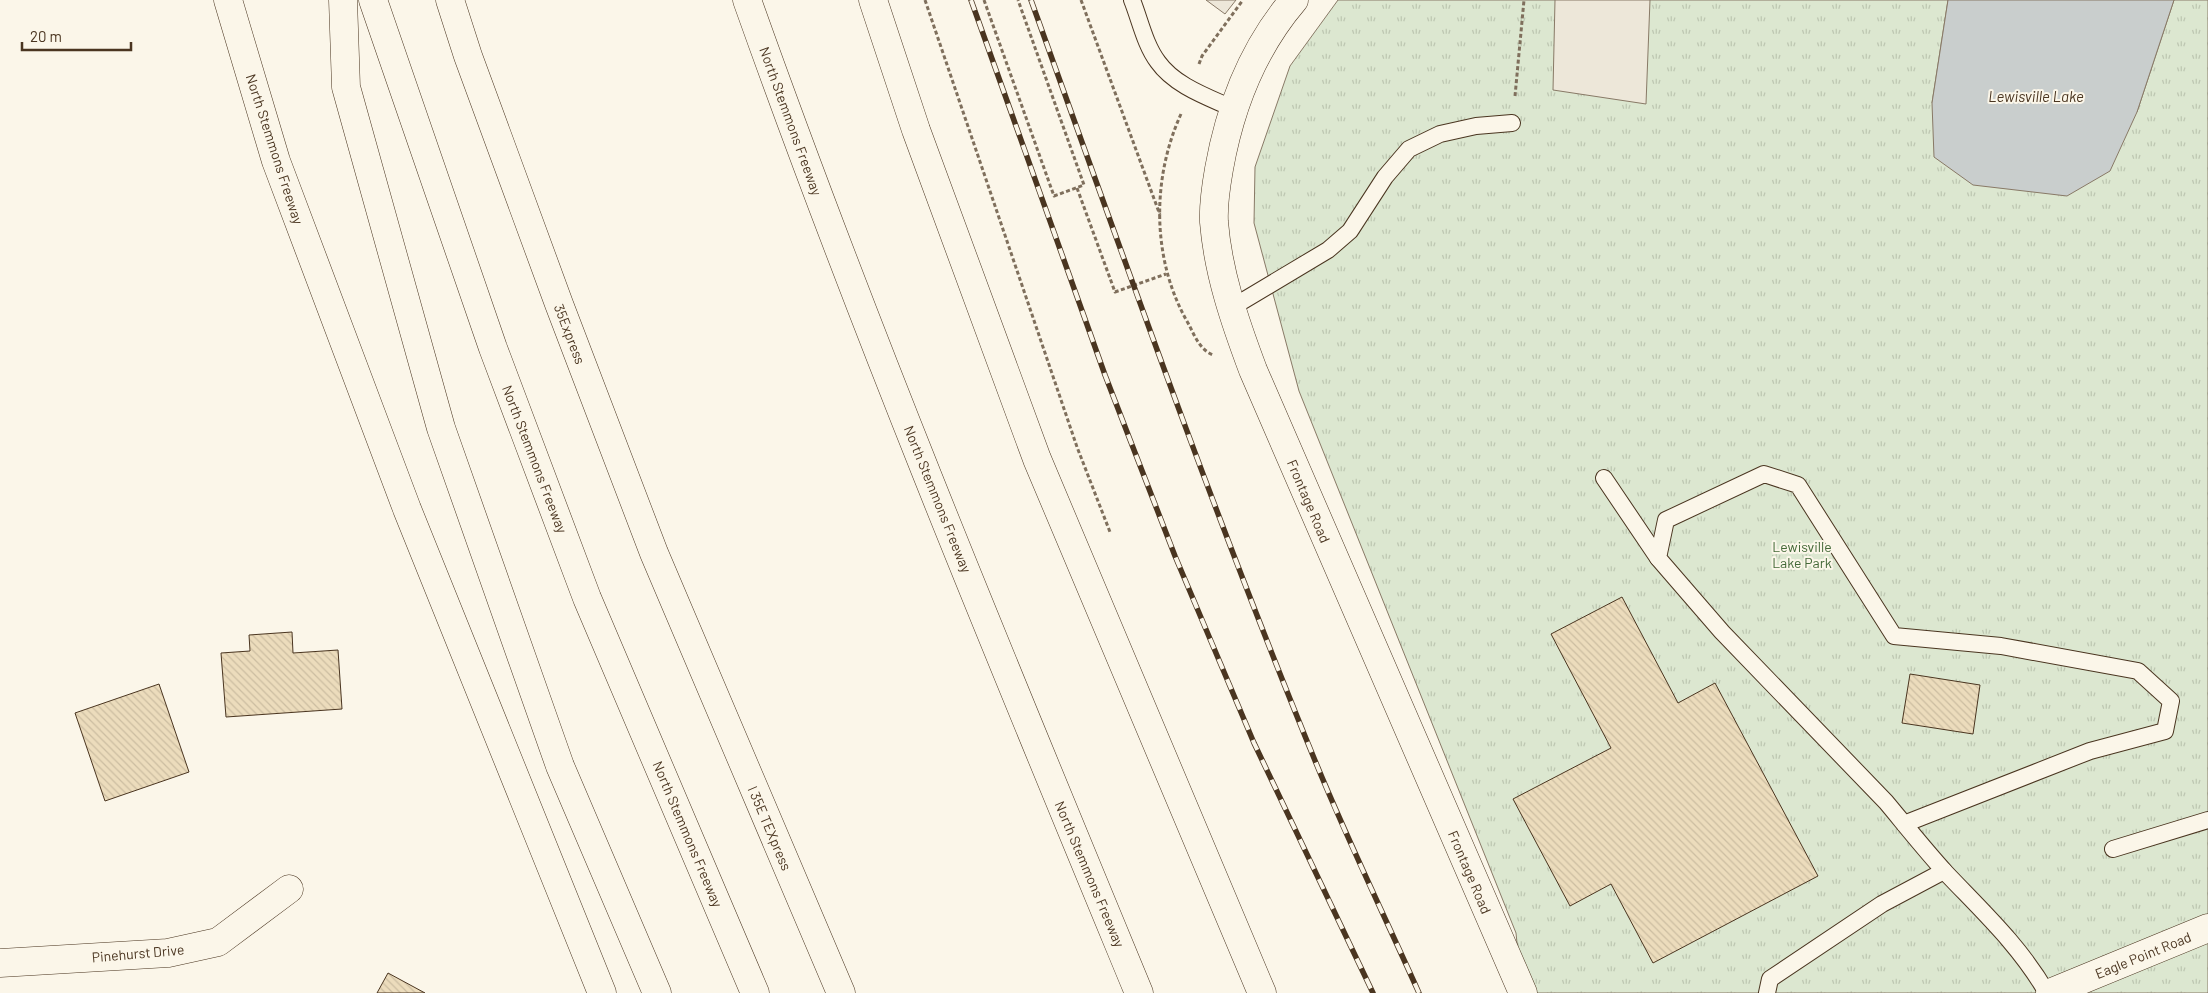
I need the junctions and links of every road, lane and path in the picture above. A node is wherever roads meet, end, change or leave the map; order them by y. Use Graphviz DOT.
graph roads {
  1 [pos="228,0"];
  2 [pos="343,0"];
  3 [pos="373,0"];
  4 [pos="450,0"];
  5 [pos="747,0"];
  6 [pos="873,0"];
  7 [pos="925,0"];
  8 [pos="984,0"];
  9 [pos="1018,0"];
  10 [pos="1081,0"];
  11 [pos="1132,0"];
  12 [pos="1294,0"];
  13 [pos="1524,0"];
  14 [pos="1234,109"];
  15 [pos="1512,122"];
  16 [pos="1077,188"];
  17 [pos="1161,218"];
  18 [pos="1166,274"];
  19 [pos="1231,308"];
  20 [pos="1604,478"];
  21 [pos="1110,532"];
  22 [pos="1658,558"];
  23 [pos="700,664"];
  24 [pos="2208,820"];
  25 [pos="1904,824"];
  26 [pos="2113,849"];
  27 [pos="1944,871"];
  28 [pos="289,889"];
  29 [pos="2208,928"];
  30 [pos="0,962"];
  31 [pos="602,993"];
  32 [pos="657,993"];
  33 [pos="755,993"];
  34 [pos="841,993"];
  35 [pos="1139,993"];
  36 [pos="1262,993"];
  37 [pos="1523,993"];
  38 [pos="1768,993"];
  39 [pos="2049,993"];
  1 -- 31 [label="main road, North Stemmons Freeway"];
  2 -- 32 [label="main road"];
  3 -- 33 [label="main road, North Stemmons Freeway"];
  4 -- 23 [label="main road, 35Express"];
  5 -- 35 [label="main road, North Stemmons Freeway"];
  6 -- 36 [label="main road"];
  7 -- 21 [label="path"];
  8 -- 16 [label="path"];
  9 -- 16 [label="path"];
  10 -- 17 [label="path"];
  11 -- 14 [label="lane"];
  12 -- 14 [label="main road, Frontage Road"];
  13 -- 15 [label="path"];
  14 -- 19 [label="main road, Frontage Road"];
  15 -- 19 [label="lane"];
  16 -- 18 [label="path"];
  19 -- 37 [label="main road, Frontage Road"];
  20 -- 22 [label="lane"];
  22 -- 25 [label="lane"];
  22 -- 25 [label="lane"];
  23 -- 34 [label="main road, I 35E TEXpress"];
  24 -- 26 [label="lane"];
  25 -- 27 [label="lane"];
  27 -- 38 [label="lane"];
  27 -- 39 [label="lane"];
  28 -- 30 [label="main road, Pinehurst Drive"];
  29 -- 39 [label="main road, Eagle Point Road"];
}
